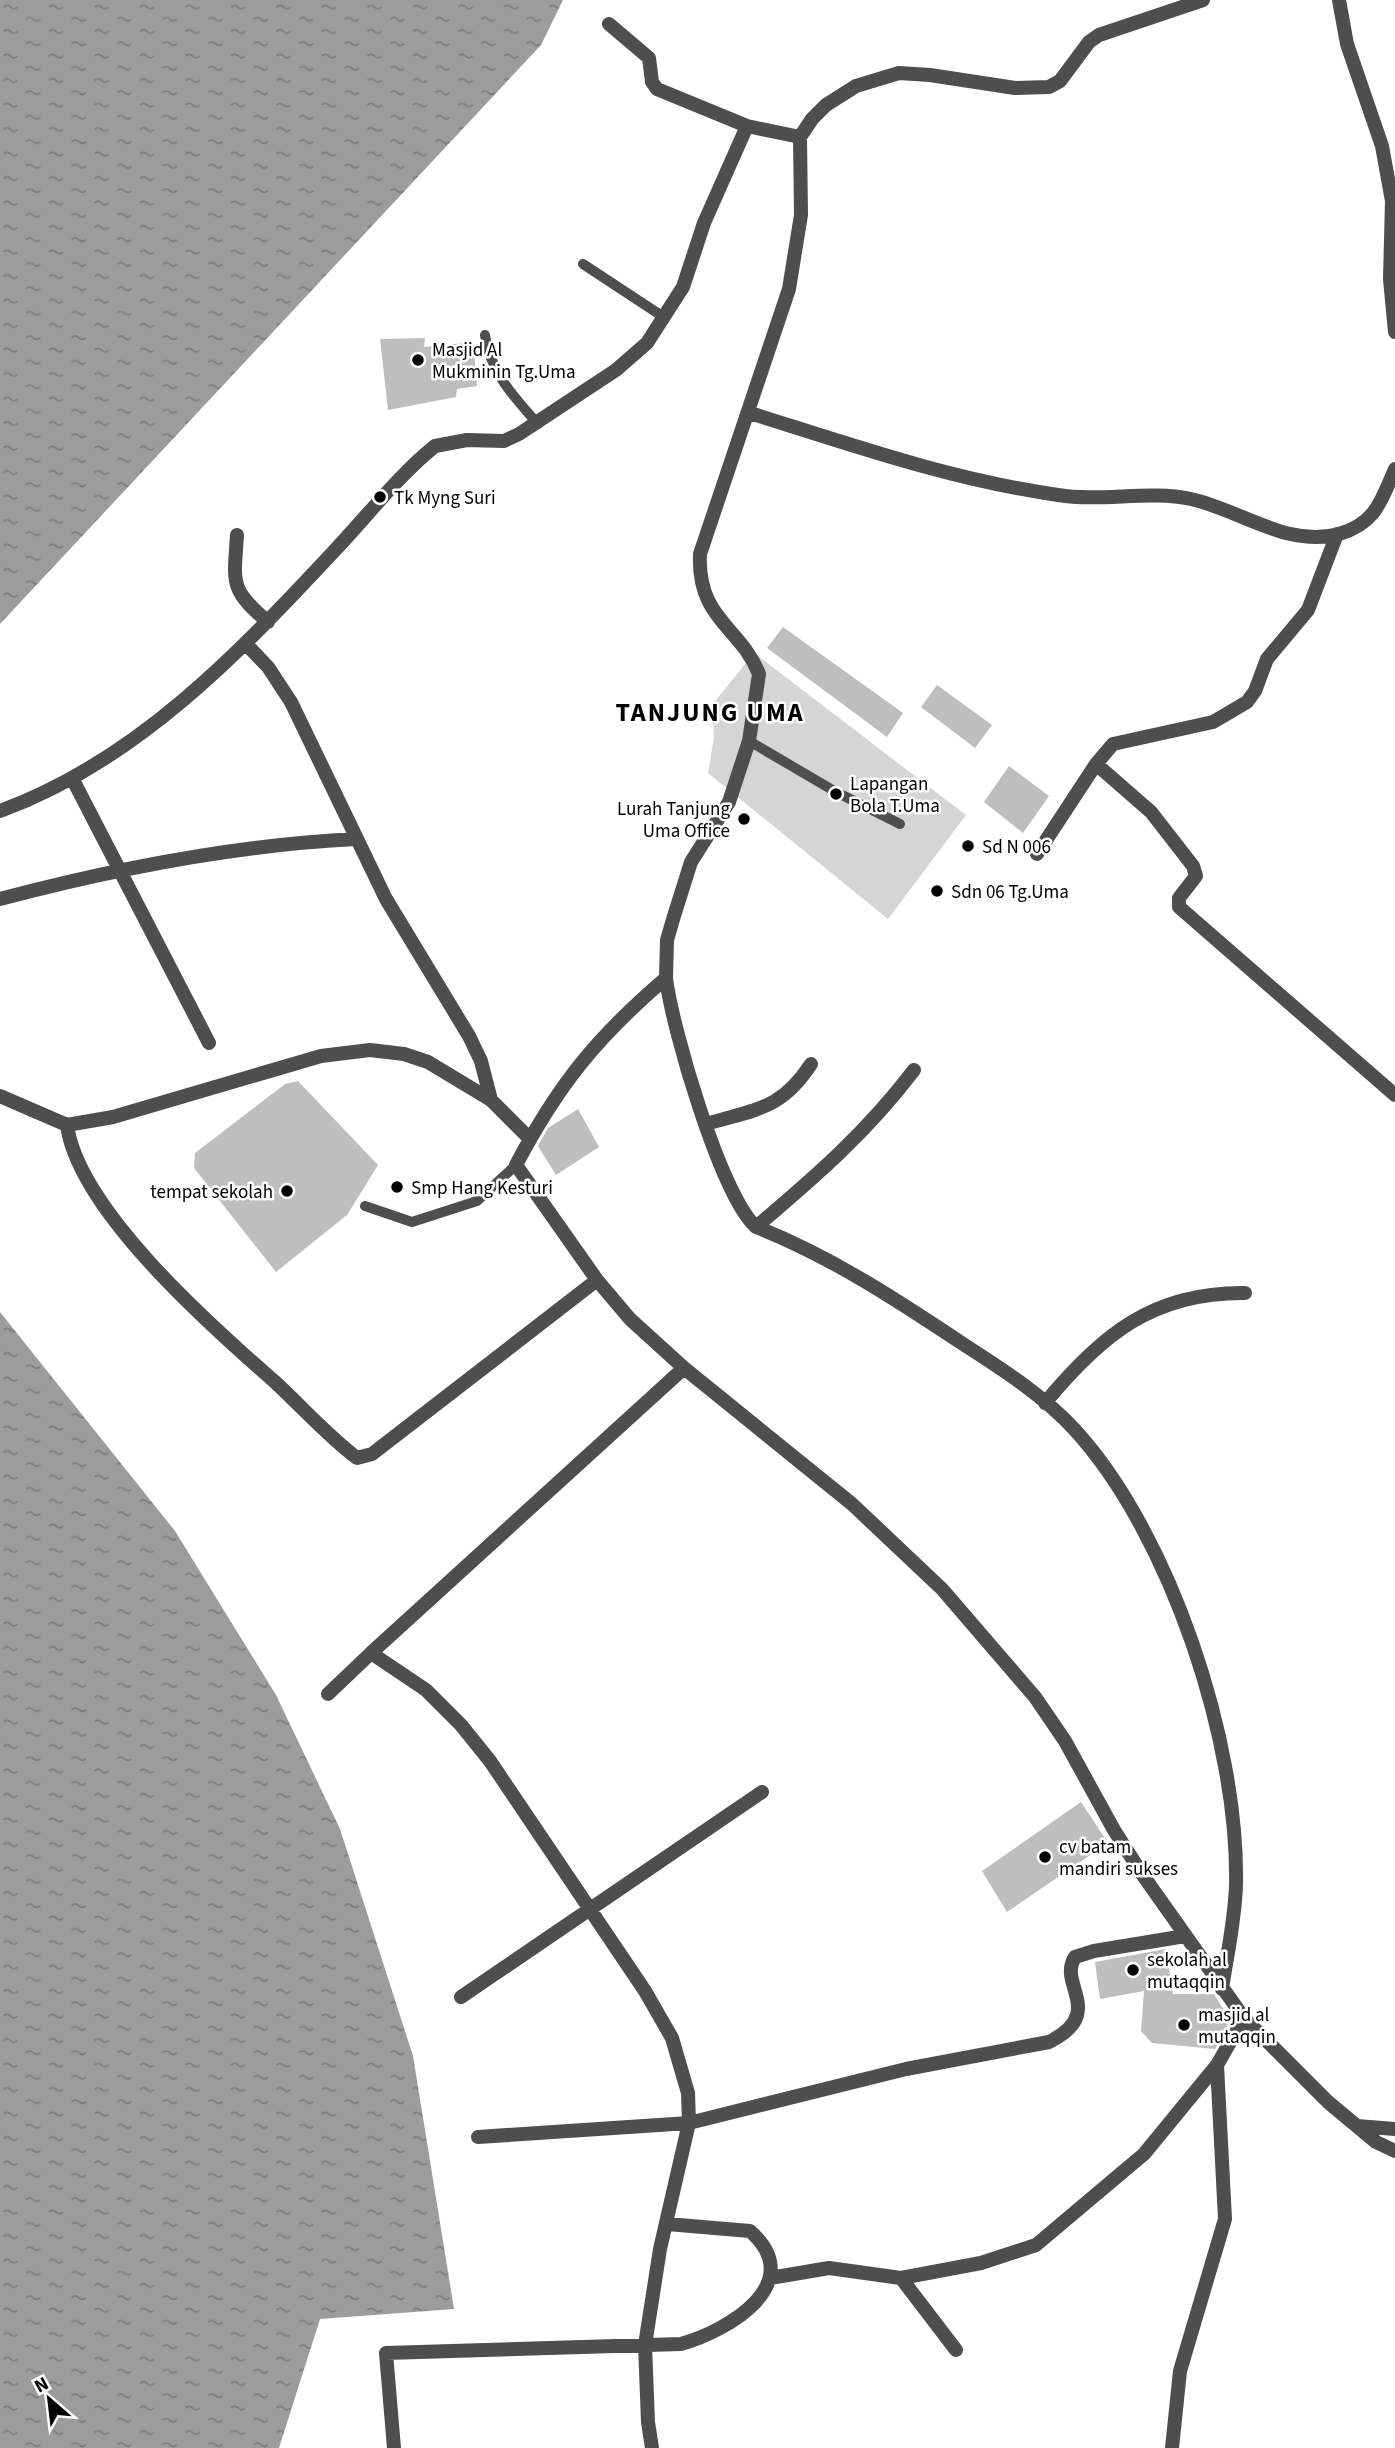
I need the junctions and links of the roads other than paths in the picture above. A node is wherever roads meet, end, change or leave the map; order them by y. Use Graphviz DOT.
graph roads {
  1 [pos="1203,0"];
  2 [pos="1339,0"];
  3 [pos="609,24"];
  4 [pos="747,126"];
  5 [pos="800,137"];
  6 [pos="1394,202"];
  7 [pos="583,264"];
  8 [pos="666,318"];
  9 [pos="1395,332"];
  10 [pos="485,335"];
  11 [pos="750,413"];
  12 [pos="538,424"];
  13 [pos="1395,469"];
  14 [pos="1337,534"];
  15 [pos="237,535"];
  16 [pos="268,622"];
  17 [pos="246,644"];
  18 [pos="749,741"];
  19 [pos="1096,764"];
  20 [pos="72,778"];
  21 [pos="0,811"];
  22 [pos="900,824"];
  23 [pos="356,839"];
  24 [pos="1037,854"];
  25 [pos="119,871"];
  26 [pos="0,900"];
  27 [pos="666,978"];
  28 [pos="209,1043"];
  29 [pos="811,1064"];
  30 [pos="914,1070"];
  31 [pos="1395,1095"];
  32 [pos="0,1096"];
  33 [pos="491,1100"];
  34 [pos="706,1124"];
  35 [pos="67,1125"];
  36 [pos="530,1139"];
  37 [pos="516,1165"];
  38 [pos="365,1206"];
  39 [pos="756,1227"];
  40 [pos="597,1280"];
  41 [pos="1245,1293"];
  42 [pos="684,1368"];
  43 [pos="1045,1403"];
  44 [pos="371,1653"];
  45 [pos="328,1694"];
  46 [pos="762,1792"];
  47 [pos="588,1909"];
  48 [pos="1185,1936"];
  49 [pos="1222,1989"];
  50 [pos="461,1997"];
  51 [pos="1244,2018"];
  52 [pos="1217,2064"];
  53 [pos="689,2123"];
  54 [pos="1356,2126"];
  55 [pos="1395,2129"];
  56 [pos="478,2137"];
  57 [pos="1395,2151"];
  58 [pos="667,2224"];
  59 [pos="771,2278"];
  60 [pos="901,2278"];
  61 [pos="645,2345"];
  62 [pos="956,2350"];
  63 [pos="394,2448"];
  64 [pos="652,2448"];
  65 [pos="1172,2448"];
  1 -- 5 [label="street"];
  2 -- 6 [label="street"];
  3 -- 4 [label="street"];
  4 -- 5 [label="street"];
  4 -- 8 [label="street"];
  5 -- 11 [label="street"];
  6 -- 9 [label="street"];
  7 -- 8 [label="lane"];
  8 -- 12 [label="street"];
  10 -- 12 [label="lane"];
  11 -- 14 [label="street"];
  11 -- 18 [label="street"];
  12 -- 16 [label="street"];
  13 -- 14 [label="street"];
  14 -- 19 [label="street"];
  15 -- 16 [label="street"];
  16 -- 17 [label="street"];
  17 -- 20 [label="street"];
  17 -- 23 [label="street"];
  18 -- 22 [label="lane"];
  18 -- 27 [label="street"];
  19 -- 24 [label="street"];
  19 -- 31 [label="street"];
  20 -- 21 [label="street"];
  20 -- 25 [label="street"];
  23 -- 25 [label="street"];
  23 -- 33 [label="street"];
  25 -- 26 [label="street"];
  25 -- 28 [label="street"];
  27 -- 34 [label="street"];
  27 -- 36 [label="street"];
  29 -- 34 [label="street"];
  30 -- 39 [label="street"];
  32 -- 35 [label="street"];
  33 -- 35 [label="street"];
  33 -- 36 [label="street"];
  34 -- 39 [label="street"];
  35 -- 40 [label="street"];
  36 -- 37 [label="street"];
  37 -- 38 [label="lane"];
  37 -- 40 [label="street"];
  39 -- 43 [label="street"];
  40 -- 42 [label="street"];
  41 -- 43 [label="street"];
  42 -- 44 [label="street"];
  42 -- 48 [label="street"];
  43 -- 49 [label="street"];
  44 -- 45 [label="street"];
  44 -- 47 [label="street"];
  46 -- 47 [label="street"];
  47 -- 50 [label="street"];
  47 -- 53 [label="street"];
  48 -- 49 [label="street"];
  48 -- 53 [label="street"];
  49 -- 51 [label="street"];
  51 -- 52 [label="street"];
  51 -- 54 [label="street"];
  52 -- 60 [label="street"];
  52 -- 65 [label="street"];
  53 -- 56 [label="street"];
  53 -- 58 [label="street"];
  54 -- 55 [label="street"];
  54 -- 57 [label="street"];
  58 -- 59 [label="street"];
  58 -- 61 [label="street"];
  59 -- 60 [label="street"];
  59 -- 61 [label="street"];
  60 -- 62 [label="street"];
  61 -- 63 [label="street"];
  61 -- 64 [label="street"];
}
